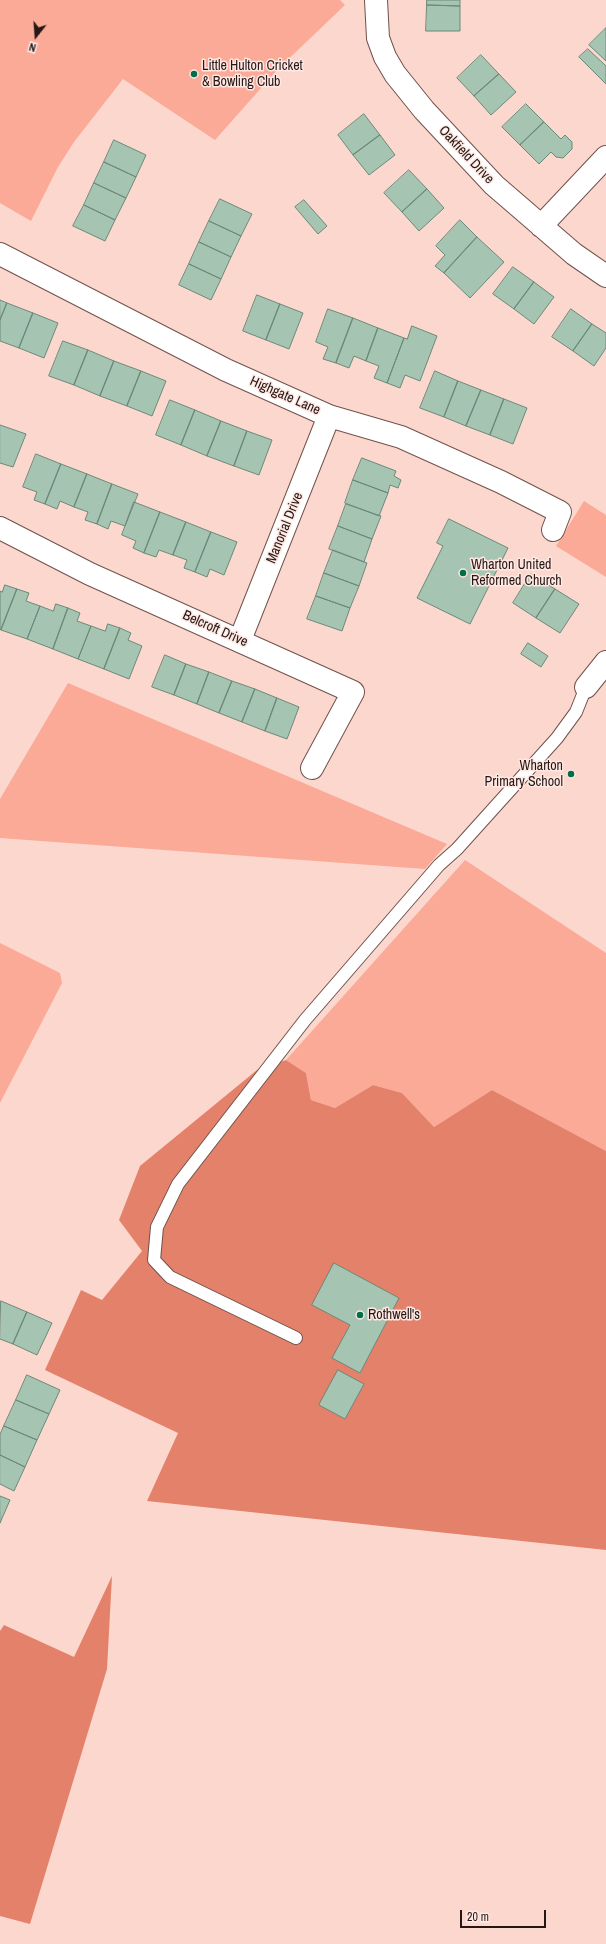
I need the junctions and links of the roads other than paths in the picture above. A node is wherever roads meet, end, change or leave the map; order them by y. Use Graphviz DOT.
graph roads {
  1 [pos="376,0"];
  2 [pos="606,157"];
  3 [pos="541,226"];
  4 [pos="0,254"];
  5 [pos="606,276"];
  6 [pos="330,416"];
  7 [pos="0,528"];
  8 [pos="554,530"];
  9 [pos="240,640"];
  10 [pos="606,662"];
  11 [pos="586,687"];
  12 [pos="312,768"];
  13 [pos="296,1338"];
  1 -- 3 [label="street, Oakfield Drive"];
  2 -- 3 [label="street"];
  3 -- 5 [label="street, Oakfield Drive"];
  4 -- 6 [label="street, Highgate Lane"];
  6 -- 8 [label="street, Highgate Lane"];
  6 -- 9 [label="street, Manorial Drive"];
  7 -- 9 [label="street, Belcroft Drive"];
  9 -- 12 [label="street, Belcroft Drive"];
  10 -- 11 [label="street"];
  11 -- 13 [label="lane"];
}
